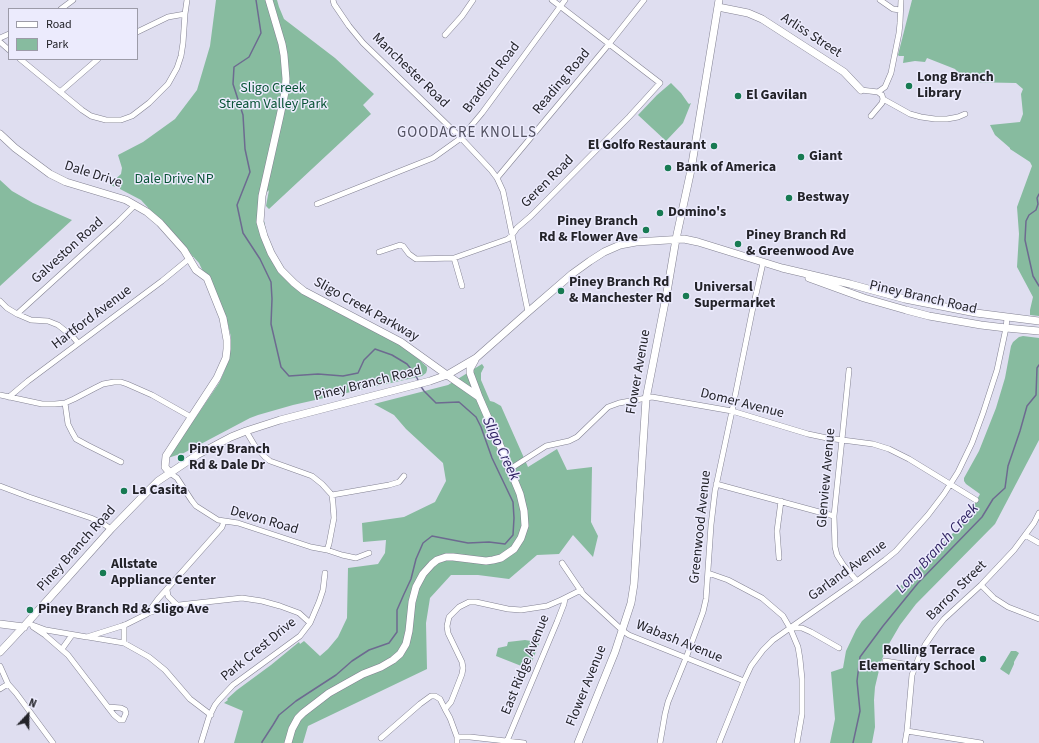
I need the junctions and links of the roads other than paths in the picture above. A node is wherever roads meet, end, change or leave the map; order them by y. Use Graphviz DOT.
graph roads {
  1 [pos="73,0"];
  2 [pos="187,0"];
  3 [pos="269,0"];
  4 [pos="333,0"];
  5 [pos="473,0"];
  6 [pos="552,0"];
  7 [pos="566,0"];
  8 [pos="644,0"];
  9 [pos="880,0"];
  10 [pos="901,0"];
  11 [pos="719,4"];
  12 [pos="561,6"];
  13 [pos="62,8"];
  14 [pos="900,10"];
  15 [pos="185,14"];
  16 [pos="138,32"];
  17 [pos="445,35"];
  18 [pos="0,42"];
  19 [pos="609,44"];
  20 [pos="8,49"];
  21 [pos="21,60"];
  22 [pos="97,60"];
  23 [pos="861,90"];
  24 [pos="60,92"];
  25 [pos="878,92"];
  26 [pos="883,99"];
  27 [pos="965,114"];
  28 [pos="871,116"];
  29 [pos="0,134"];
  30 [pos="461,138"];
  31 [pos="497,178"];
  32 [pos="317,204"];
  33 [pos="135,205"];
  34 [pos="512,235"];
  35 [pos="676,239"];
  36 [pos="379,252"];
  37 [pos="454,258"];
  38 [pos="191,260"];
  39 [pos="763,263"];
  40 [pos="782,268"];
  41 [pos="850,284"];
  42 [pos="462,286"];
  43 [pos="848,293"];
  44 [pos="0,302"];
  45 [pos="528,312"];
  46 [pos="17,314"];
  47 [pos="1007,318"];
  48 [pos="1039,321"];
  49 [pos="1006,328"];
  50 [pos="1039,331"];
  51 [pos="78,343"];
  52 [pos="476,358"];
  53 [pos="849,370"];
  54 [pos="446,375"];
  55 [pos="0,395"];
  56 [pos="9,397"];
  57 [pos="479,397"];
  58 [pos="646,399"];
  59 [pos="65,403"];
  60 [pos="732,411"];
  61 [pos="191,417"];
  62 [pos="246,431"];
  63 [pos="842,439"];
  64 [pos="121,462"];
  65 [pos="510,469"];
  66 [pos="170,473"];
  67 [pos="404,476"];
  68 [pos="716,484"];
  69 [pos="950,484"];
  70 [pos="0,486"];
  71 [pos="332,495"];
  72 [pos="976,500"];
  73 [pos="781,501"];
  74 [pos="1039,513"];
  75 [pos="834,516"];
  76 [pos="224,521"];
  77 [pos="111,529"];
  78 [pos="1025,535"];
  79 [pos="1039,543"];
  80 [pos="327,550"];
  81 [pos="368,553"];
  82 [pos="779,558"];
  83 [pos="562,563"];
  84 [pos="324,573"];
  85 [pos="708,573"];
  86 [pos="857,581"];
  87 [pos="981,586"];
  88 [pos="167,590"];
  89 [pos="581,590"];
  90 [pos="565,598"];
  91 [pos="177,605"];
  92 [pos="147,614"];
  93 [pos="1039,620"];
  94 [pos="310,623"];
  95 [pos="0,624"];
  96 [pos="25,625"];
  97 [pos="124,625"];
  98 [pos="790,628"];
  99 [pos="623,631"];
  100 [pos="72,635"];
  101 [pos="87,637"];
  102 [pos="124,643"];
  103 [pos="839,648"];
  104 [pos="62,649"];
  105 [pos="0,652"];
  106 [pos="686,658"];
  107 [pos="885,661"];
  108 [pos="0,666"];
  109 [pos="916,666"];
  110 [pos="744,681"];
  111 [pos="8,684"];
  112 [pos="0,689"];
  113 [pos="108,707"];
  114 [pos="445,709"];
  115 [pos="211,714"];
  116 [pos="907,731"];
  117 [pos="457,737"];
  118 [pos="381,738"];
  119 [pos="507,741"];
  120 [pos="53,743"];
  121 [pos="201,743"];
  122 [pos="288,743"];
  123 [pos="457,743"];
  124 [pos="524,743"];
  125 [pos="578,743"];
  126 [pos="660,743"];
  127 [pos="719,743"];
  128 [pos="797,743"];
  129 [pos="904,743"];
  130 [pos="981,743"];
  1 -- 13 [label="street"];
  2 -- 15 [label="street"];
  3 -- 54 [label="street, Sligo Creek Parkway"];
  4 -- 30 [label="street, Manchester Road"];
  5 -- 17 [label="street"];
  6 -- 12 [label="street"];
  7 -- 12 [label="street, Bradford Road"];
  8 -- 19 [label="street, Reading Road"];
  9 -- 14 [label="street"];
  10 -- 14 [label="street"];
  11 -- 23 [label="street, Arliss Street"];
  11 -- 35 [label="street, Flower Avenue"];
  12 -- 19 [label="street"];
  12 -- 30 [label="street, Bradford Road"];
  14 -- 25 [label="street"];
  15 -- 16 [label="street"];
  15 -- 24 [label="street"];
  18 -- 20 [label="street"];
  19 -- 31 [label="street, Reading Road"];
  19 -- 34 [label="street, Geren Road"];
  21 -- 24 [label="street"];
  22 -- 24 [label="street"];
  23 -- 25 [label="street"];
  25 -- 26 [label="street"];
  26 -- 27 [label="street"];
  26 -- 28 [label="street"];
  29 -- 33 [label="street, Dale Drive"];
  30 -- 31 [label="street, Manchester Road"];
  30 -- 32 [label="street, Bradford Road"];
  31 -- 34 [label="street, Manchester Road"];
  33 -- 38 [label="street, Dale Drive"];
  33 -- 46 [label="street, Galveston Road"];
  34 -- 37 [label="street, Geren Road"];
  34 -- 45 [label="street, Manchester Road"];
  35 -- 39 [label="street, Piney Branch Road"];
  35 -- 45 [label="street, Piney Branch Road"];
  35 -- 58 [label="street, Flower Avenue"];
  36 -- 37 [label="street, Geren Road"];
  37 -- 42 [label="street"];
  38 -- 51 [label="street, Hartford Avenue"];
  38 -- 61 [label="street, Dale Drive"];
  39 -- 40 [label="street, Piney Branch Road"];
  39 -- 60 [label="street, Greenwood Avenue"];
  40 -- 41 [label="street, Piney Branch Road"];
  40 -- 43 [label="street, Piney Branch Road"];
  41 -- 43 [label="street"];
  41 -- 47 [label="street, Piney Branch Road"];
  43 -- 49 [label="street, Piney Branch Road"];
  44 -- 46 [label="street"];
  45 -- 52 [label="street, Piney Branch Road"];
  46 -- 51 [label="street"];
  47 -- 48 [label="street, Piney Branch Road"];
  47 -- 49 [label="street, Garland Avenue"];
  49 -- 50 [label="street, Piney Branch Road"];
  49 -- 69 [label="street, Garland Avenue"];
  51 -- 56 [label="street, Hartford Avenue"];
  52 -- 54 [label="street, Piney Branch Road"];
  52 -- 57 [label="street"];
  53 -- 63 [label="street, Glenview Avenue"];
  54 -- 57 [label="street, Sligo Creek Parkway"];
  54 -- 62 [label="street, Piney Branch Road"];
  55 -- 56 [label="street"];
  56 -- 59 [label="street"];
  57 -- 65 [label="street"];
  58 -- 60 [label="street, Domer Avenue"];
  58 -- 65 [label="street, Domer Avenue"];
  58 -- 99 [label="street, Flower Avenue"];
  59 -- 61 [label="street"];
  59 -- 64 [label="street"];
  60 -- 63 [label="street, Domer Avenue"];
  60 -- 68 [label="street, Greenwood Avenue"];
  61 -- 66 [label="street, Dale Drive"];
  62 -- 66 [label="street, Piney Branch Road"];
  62 -- 71 [label="street"];
  63 -- 69 [label="street, Domer Avenue"];
  63 -- 75 [label="street, Glenview Avenue"];
  65 -- 122 [label="street"];
  66 -- 76 [label="street, Devon Road"];
  66 -- 77 [label="street, Piney Branch Road"];
  67 -- 71 [label="street"];
  68 -- 73 [label="street"];
  68 -- 85 [label="street, Greenwood Avenue"];
  69 -- 72 [label="street, Domer Avenue"];
  69 -- 86 [label="street, Garland Avenue"];
  70 -- 77 [label="street"];
  71 -- 80 [label="street"];
  73 -- 75 [label="street"];
  73 -- 82 [label="street"];
  74 -- 78 [label="street, Barron Street"];
  75 -- 86 [label="street, Glenview Avenue"];
  76 -- 80 [label="street, Devon Road"];
  76 -- 88 [label="street"];
  77 -- 96 [label="street, Piney Branch Road"];
  78 -- 79 [label="street"];
  78 -- 87 [label="street, Barron Street"];
  80 -- 81 [label="street, Devon Road"];
  83 -- 89 [label="street, Wabash Avenue"];
  84 -- 94 [label="street, Park Crest Drive"];
  85 -- 98 [label="street"];
  85 -- 106 [label="street, Greenwood Avenue"];
  86 -- 98 [label="street, Garland Avenue"];
  87 -- 93 [label="street"];
  87 -- 109 [label="street, Barron Street"];
  88 -- 91 [label="street"];
  88 -- 92 [label="street"];
  89 -- 90 [label="street"];
  89 -- 99 [label="street, Wabash Avenue"];
  90 -- 114 [label="street"];
  90 -- 119 [label="street, East Ridge Avenue"];
  91 -- 92 [label="street"];
  91 -- 94 [label="street"];
  92 -- 97 [label="street"];
  94 -- 115 [label="street, Park Crest Drive"];
  95 -- 96 [label="street"];
  96 -- 100 [label="street"];
  96 -- 104 [label="street"];
  96 -- 105 [label="street, Piney Branch Road"];
  97 -- 101 [label="street"];
  97 -- 102 [label="street"];
  98 -- 103 [label="street"];
  98 -- 110 [label="street, Garland Avenue"];
  98 -- 128 [label="street"];
  99 -- 106 [label="street, Wabash Avenue"];
  99 -- 125 [label="street, Flower Avenue"];
  100 -- 101 [label="street"];
  100 -- 104 [label="street"];
  101 -- 102 [label="street"];
  102 -- 115 [label="street"];
  104 -- 113 [label="street"];
  106 -- 110 [label="street, Wabash Avenue"];
  106 -- 126 [label="street, Greenwood Avenue"];
  107 -- 109 [label="street"];
  108 -- 111 [label="street"];
  109 -- 116 [label="street, Barron Street"];
  110 -- 127 [label="street, Garland Avenue"];
  111 -- 112 [label="street"];
  111 -- 120 [label="street"];
  114 -- 117 [label="street"];
  114 -- 118 [label="street"];
  115 -- 121 [label="street, Park Crest Drive"];
  116 -- 129 [label="street, Barron Street"];
  116 -- 130 [label="street"];
  117 -- 119 [label="street"];
  117 -- 123 [label="street"];
  119 -- 124 [label="street"];
}
